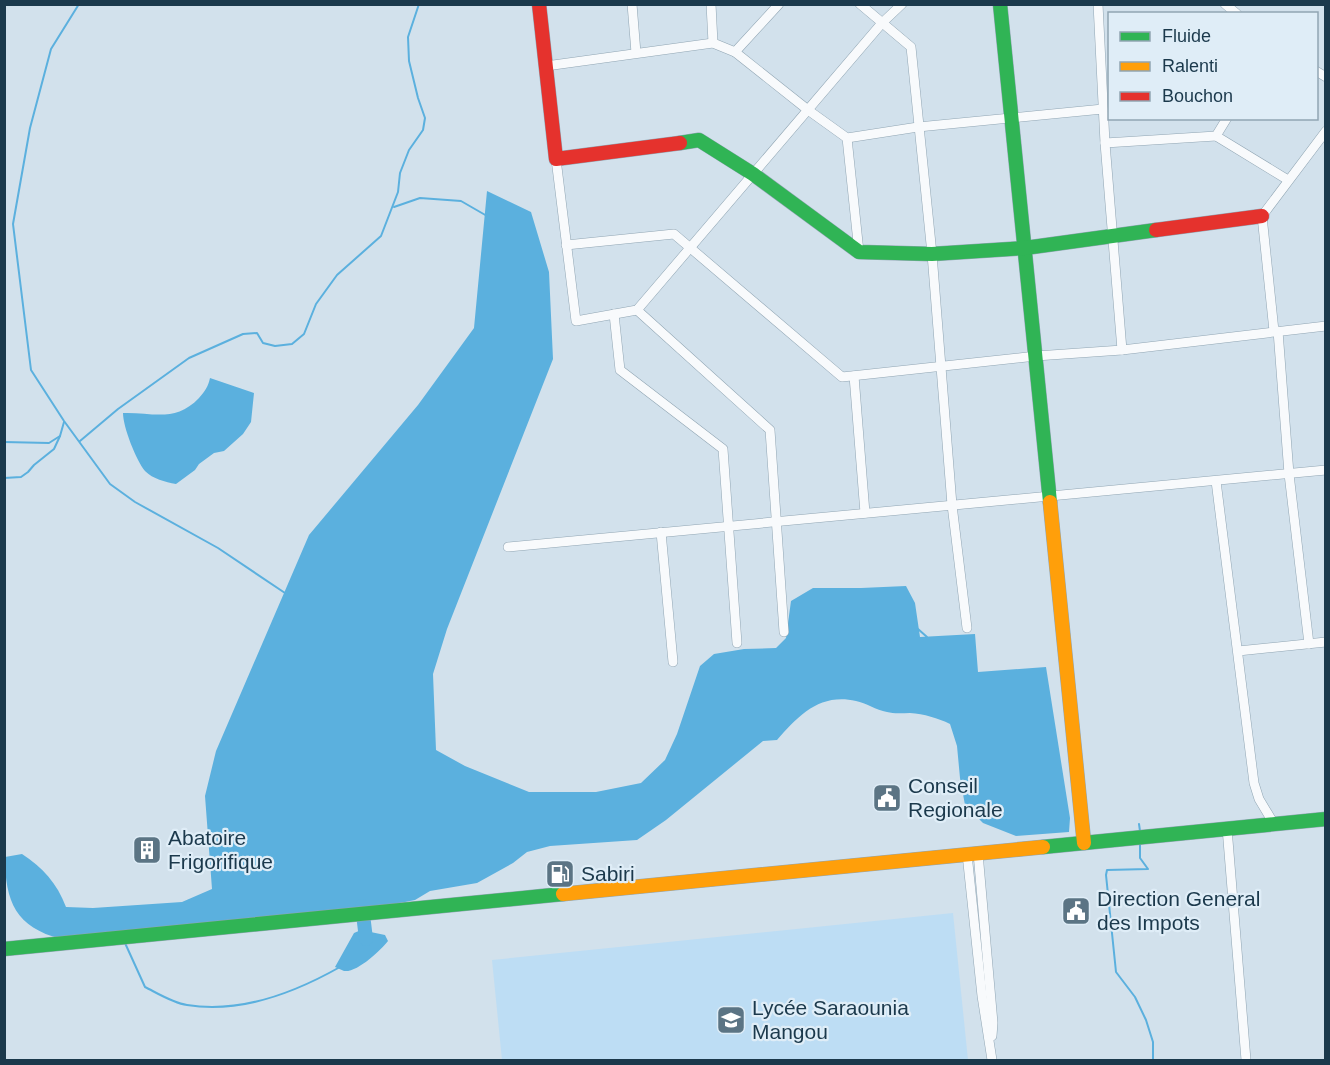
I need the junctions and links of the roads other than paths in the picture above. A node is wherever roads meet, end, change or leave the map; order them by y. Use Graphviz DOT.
graph roads {
  1 [pos="539,4"];
  2 [pos="632,4"];
  3 [pos="711,4"];
  4 [pos="779,4"];
  5 [pos="860,4"];
  6 [pos="902,4"];
  7 [pos="1000,4"];
  8 [pos="1098,4"];
  9 [pos="882,23"];
  10 [pos="713,43"];
  11 [pos="735,52"];
  12 [pos="636,53"];
  13 [pos="546,66"];
  14 [pos="1103,109"];
  15 [pos="808,110"];
  16 [pos="1011,117"];
  17 [pos="1226,120"];
  18 [pos="918,127"];
  19 [pos="1326,131"];
  20 [pos="1216,136"];
  21 [pos="847,138"];
  22 [pos="1105,143"];
  23 [pos="556,159"];
  24 [pos="753,174"];
  25 [pos="1288,180"];
  26 [pos="1262,216"];
  27 [pos="1113,236"];
  28 [pos="566,245"];
  29 [pos="691,247"];
  30 [pos="1025,248"];
  31 [pos="858,252"];
  32 [pos="932,254"];
  33 [pos="637,310"];
  34 [pos="614,314"];
  35 [pos="1326,326"];
  36 [pos="1276,331"];
  37 [pos="1122,350"];
  38 [pos="1036,356"];
  39 [pos="940,366"];
  40 [pos="854,375"];
  41 [pos="1326,470"];
  42 [pos="1289,474"];
  43 [pos="1216,481"];
  44 [pos="1051,496"];
  45 [pos="952,505"];
  46 [pos="865,513"];
  47 [pos="777,521"];
  48 [pos="729,526"];
  49 [pos="661,532"];
  50 [pos="508,547"];
  51 [pos="967,628"];
  52 [pos="784,632"];
  53 [pos="1326,642"];
  54 [pos="737,643"];
  55 [pos="1309,644"];
  56 [pos="1238,651"];
  57 [pos="673,662"];
  58 [pos="1326,819"];
  59 [pos="1274,824"];
  60 [pos="1227,828"];
  61 [pos="1084,835"];
  62 [pos="973,853"];
  63 [pos="4,949"];
  64 [pos="992,1057"];
  65 [pos="1246,1060"];
  1 -- 13 [label="main road"];
  2 -- 12 [label="street"];
  3 -- 10 [label="street"];
  4 -- 11 [label="street"];
  5 -- 9 [label="street"];
  6 -- 9 [label="street"];
  7 -- 16 [label="main road"];
  8 -- 14 [label="street"];
  9 -- 15 [label="street"];
  9 -- 18 [label="street"];
  10 -- 11 [label="street"];
  10 -- 12 [label="street"];
  11 -- 15 [label="street"];
  12 -- 13 [label="street"];
  13 -- 23 [label="main road"];
  14 -- 16 [label="street"];
  14 -- 22 [label="street"];
  15 -- 21 [label="street"];
  15 -- 24 [label="street"];
  16 -- 18 [label="street"];
  16 -- 30 [label="main road"];
  17 -- 20 [label="street"];
  18 -- 21 [label="street"];
  18 -- 32 [label="street"];
  19 -- 25 [label="street"];
  20 -- 22 [label="street"];
  20 -- 25 [label="street"];
  21 -- 31 [label="street"];
  22 -- 27 [label="street"];
  23 -- 24 [label="main road"];
  23 -- 28 [label="street"];
  24 -- 29 [label="street"];
  24 -- 31 [label="main road"];
  25 -- 26 [label="street"];
  26 -- 27 [label="main road"];
  26 -- 36 [label="street"];
  27 -- 30 [label="main road"];
  27 -- 37 [label="street"];
  28 -- 29 [label="street"];
  28 -- 34 [label="street"];
  29 -- 33 [label="street"];
  29 -- 40 [label="street"];
  30 -- 32 [label="main road"];
  30 -- 38 [label="main road"];
  31 -- 32 [label="main road"];
  32 -- 39 [label="street"];
  33 -- 34 [label="street"];
  33 -- 47 [label="street"];
  34 -- 48 [label="street"];
  35 -- 36 [label="street"];
  36 -- 37 [label="street"];
  36 -- 42 [label="street"];
  37 -- 38 [label="street"];
  38 -- 39 [label="street"];
  38 -- 44 [label="main road"];
  39 -- 40 [label="street"];
  39 -- 45 [label="street"];
  40 -- 46 [label="street"];
  41 -- 42 [label="street"];
  42 -- 43 [label="street"];
  42 -- 55 [label="street"];
  43 -- 44 [label="street"];
  43 -- 56 [label="street"];
  44 -- 45 [label="street"];
  44 -- 61 [label="main road"];
  45 -- 46 [label="street"];
  45 -- 51 [label="street"];
  46 -- 47 [label="street"];
  47 -- 48 [label="street"];
  47 -- 52 [label="street"];
  48 -- 49 [label="street"];
  48 -- 54 [label="street"];
  49 -- 50 [label="street"];
  49 -- 57 [label="street"];
  53 -- 55 [label="street"];
  55 -- 56 [label="street"];
  56 -- 59 [label="street"];
  58 -- 59 [label="main road"];
  59 -- 60 [label="main road"];
  60 -- 61 [label="main road"];
  60 -- 65 [label="street"];
  61 -- 62 [label="main road"];
  62 -- 63 [label="main road"];
  62 -- 64 [label="street"];
}
